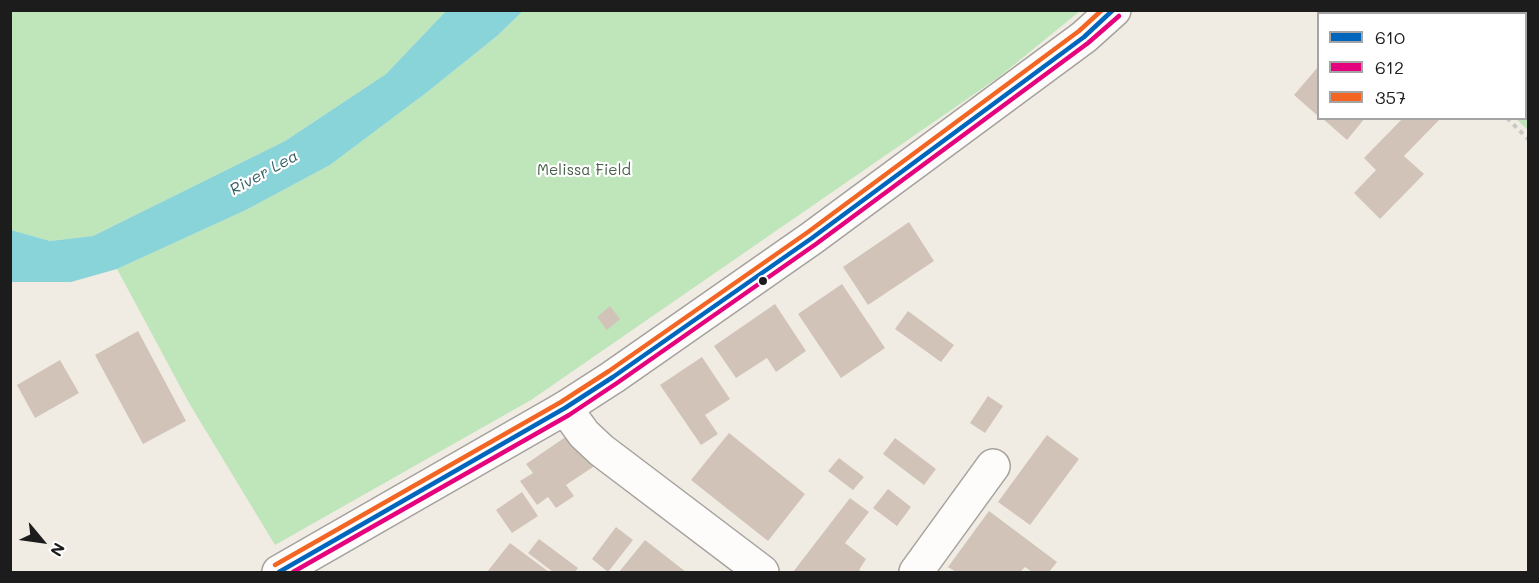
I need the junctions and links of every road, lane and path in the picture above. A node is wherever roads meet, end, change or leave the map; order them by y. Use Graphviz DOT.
graph roads {
  1 [pos="1114,10"];
  2 [pos="1509,120"];
  3 [pos="1528,139"];
  4 [pos="565,408"];
  5 [pos="993,466"];
  6 [pos="279,573"];
  7 [pos="762,573"];
  8 [pos="916,573"];
  1 -- 4 [label="main road"];
  2 -- 3 [label="path"];
  4 -- 6 [label="main road"];
  4 -- 7 [label="main road"];
  5 -- 8 [label="main road"];
}
